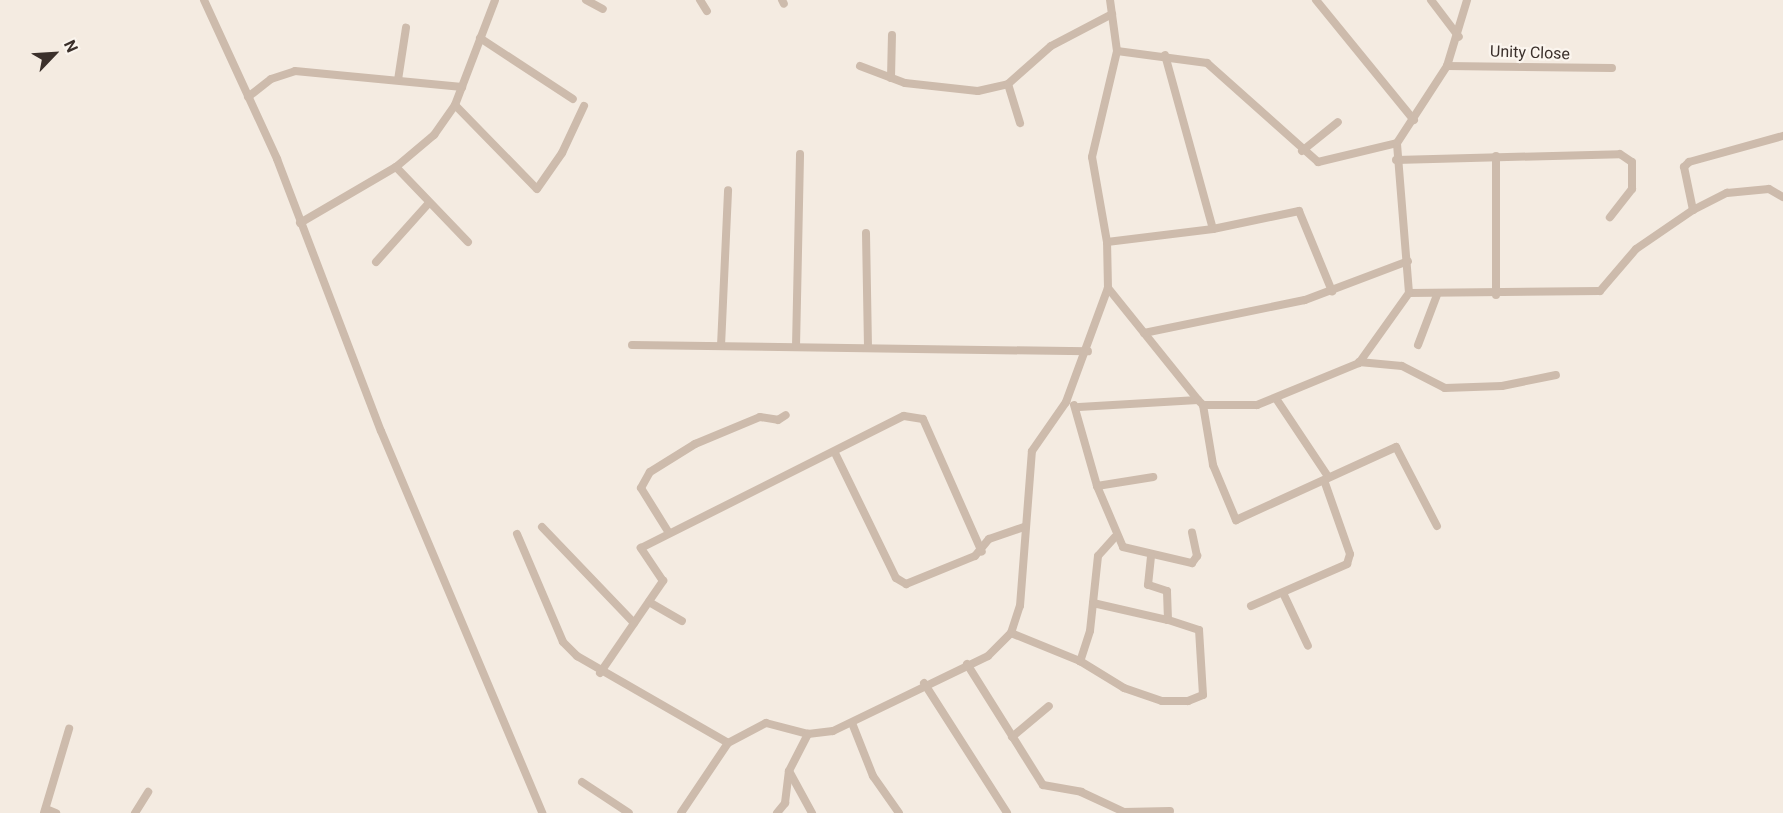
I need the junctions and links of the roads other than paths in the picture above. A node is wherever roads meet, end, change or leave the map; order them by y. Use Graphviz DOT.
graph roads {
  1 [pos="204,0"];
  2 [pos="495,0"];
  3 [pos="586,0"];
  4 [pos="700,0"];
  5 [pos="1110,0"];
  6 [pos="1316,0"];
  7 [pos="1431,0"];
  8 [pos="1467,0"];
  9 [pos="603,9"];
  10 [pos="707,11"];
  11 [pos="1112,14"];
  12 [pos="406,28"];
  13 [pos="891,35"];
  14 [pos="1459,37"];
  15 [pos="480,38"];
  16 [pos="1117,51"];
  17 [pos="1165,55"];
  18 [pos="860,66"];
  19 [pos="1447,66"];
  20 [pos="1612,68"];
  21 [pos="891,78"];
  22 [pos="398,80"];
  23 [pos="1008,84"];
  24 [pos="462,87"];
  25 [pos="248,98"];
  26 [pos="573,99"];
  27 [pos="455,105"];
  28 [pos="584,106"];
  29 [pos="1414,120"];
  30 [pos="1338,122"];
  31 [pos="1020,123"];
  32 [pos="1783,136"];
  33 [pos="1398,142"];
  34 [pos="1302,151"];
  35 [pos="800,154"];
  36 [pos="1496,156"];
  37 [pos="1396,160"];
  38 [pos="396,167"];
  39 [pos="728,190"];
  40 [pos="1783,197"];
  41 [pos="429,203"];
  42 [pos="1693,210"];
  43 [pos="1610,216"];
  44 [pos="300,223"];
  45 [pos="1213,229"];
  46 [pos="866,232"];
  47 [pos="468,242"];
  48 [pos="1107,242"];
  49 [pos="1408,261"];
  50 [pos="376,262"];
  51 [pos="1108,288"];
  52 [pos="1332,291"];
  53 [pos="1409,293"];
  54 [pos="1437,295"];
  55 [pos="1496,295"];
  56 [pos="1144,333"];
  57 [pos="632,345"];
  58 [pos="1418,345"];
  59 [pos="721,346"];
  60 [pos="796,347"];
  61 [pos="868,348"];
  62 [pos="1088,351"];
  63 [pos="1359,363"];
  64 [pos="1556,375"];
  65 [pos="1277,400"];
  66 [pos="1066,402"];
  67 [pos="1200,402"];
  68 [pos="1078,407"];
  69 [pos="786,415"];
  70 [pos="835,453"];
  71 [pos="1153,477"];
  72 [pos="1325,478"];
  73 [pos="1097,486"];
  74 [pos="1437,526"];
  75 [pos="542,527"];
  76 [pos="1024,527"];
  77 [pos="669,533"];
  78 [pos="1192,533"];
  79 [pos="517,534"];
  80 [pos="1115,537"];
  81 [pos="982,552"];
  82 [pos="1151,556"];
  83 [pos="1284,595"];
  84 [pos="649,602"];
  85 [pos="1093,603"];
  86 [pos="1251,606"];
  87 [pos="1168,620"];
  88 [pos="682,621"];
  89 [pos="634,623"];
  90 [pos="1011,633"];
  91 [pos="1308,646"];
  92 [pos="1080,661"];
  93 [pos="967,664"];
  94 [pos="600,673"];
  95 [pos="924,683"];
  96 [pos="1049,706"];
  97 [pos="852,723"];
  98 [pos="69,729"];
  99 [pos="808,734"];
  100 [pos="1012,737"];
  101 [pos="728,743"];
  102 [pos="789,771"];
  103 [pos="582,782"];
  104 [pos="148,792"];
  105 [pos="45,811"];
  106 [pos="1170,811"];
  107 [pos="56,813"];
  108 [pos="135,813"];
  109 [pos="542,813"];
  110 [pos="629,813"];
  111 [pos="681,813"];
  112 [pos="777,813"];
  113 [pos="812,813"];
  114 [pos="899,813"];
  115 [pos="1007,813"];
  1 -- 25 [label="street"];
  2 -- 15 [label="street"];
  3 -- 9 [label="street"];
  4 -- 10 [label="street"];
  5 -- 11 [label="street"];
  6 -- 29 [label="street"];
  7 -- 14 [label="street"];
  8 -- 14 [label="street"];
  11 -- 16 [label="street"];
  11 -- 23 [label="street"];
  12 -- 22 [label="street"];
  13 -- 21 [label="street"];
  14 -- 19 [label="street"];
  15 -- 24 [label="street"];
  15 -- 26 [label="street"];
  16 -- 17 [label="street"];
  16 -- 48 [label="street"];
  17 -- 34 [label="street"];
  17 -- 45 [label="street"];
  18 -- 21 [label="street"];
  19 -- 20 [label="street, Unity Close"];
  19 -- 29 [label="street"];
  21 -- 23 [label="street"];
  22 -- 24 [label="street"];
  22 -- 25 [label="street"];
  23 -- 31 [label="street"];
  24 -- 27 [label="street"];
  25 -- 44 [label="street"];
  27 -- 28 [label="street"];
  27 -- 38 [label="street"];
  29 -- 33 [label="street"];
  30 -- 34 [label="street"];
  32 -- 42 [label="street"];
  33 -- 34 [label="street"];
  33 -- 37 [label="street"];
  35 -- 60 [label="street"];
  36 -- 37 [label="street"];
  36 -- 43 [label="street"];
  36 -- 55 [label="street"];
  37 -- 49 [label="street"];
  38 -- 41 [label="street"];
  38 -- 44 [label="street"];
  39 -- 59 [label="street"];
  40 -- 42 [label="street"];
  41 -- 47 [label="street"];
  41 -- 50 [label="street"];
  42 -- 55 [label="street"];
  44 -- 109 [label="street"];
  45 -- 48 [label="street"];
  45 -- 52 [label="street"];
  46 -- 61 [label="street"];
  48 -- 51 [label="street"];
  49 -- 52 [label="street"];
  49 -- 53 [label="street"];
  51 -- 56 [label="street"];
  51 -- 62 [label="street"];
  52 -- 56 [label="street"];
  53 -- 54 [label="street"];
  53 -- 63 [label="street"];
  54 -- 55 [label="street"];
  54 -- 58 [label="street"];
  56 -- 67 [label="street"];
  57 -- 59 [label="street"];
  59 -- 60 [label="street"];
  60 -- 61 [label="street"];
  61 -- 62 [label="street"];
  62 -- 66 [label="street"];
  63 -- 64 [label="street"];
  63 -- 65 [label="street"];
  65 -- 67 [label="street"];
  65 -- 72 [label="street"];
  66 -- 68 [label="street"];
  66 -- 76 [label="street"];
  67 -- 68 [label="street"];
  67 -- 72 [label="street"];
  68 -- 73 [label="street"];
  69 -- 77 [label="street"];
  70 -- 77 [label="street"];
  70 -- 81 [label="street"];
  70 -- 81 [label="street"];
  71 -- 73 [label="street"];
  72 -- 74 [label="street"];
  72 -- 83 [label="street"];
  73 -- 80 [label="street"];
  75 -- 89 [label="street"];
  76 -- 81 [label="street"];
  76 -- 90 [label="street"];
  77 -- 84 [label="street"];
  78 -- 82 [label="street"];
  79 -- 94 [label="street"];
  80 -- 82 [label="street"];
  80 -- 85 [label="street"];
  82 -- 87 [label="street"];
  83 -- 86 [label="street"];
  83 -- 91 [label="street"];
  84 -- 88 [label="street"];
  84 -- 89 [label="street"];
  85 -- 87 [label="street"];
  85 -- 92 [label="street"];
  87 -- 92 [label="street"];
  89 -- 94 [label="street"];
  90 -- 92 [label="street"];
  90 -- 93 [label="street"];
  93 -- 95 [label="street"];
  93 -- 100 [label="street"];
  94 -- 101 [label="street"];
  95 -- 97 [label="street"];
  95 -- 115 [label="street"];
  96 -- 100 [label="street"];
  97 -- 99 [label="street"];
  97 -- 114 [label="street"];
  98 -- 105 [label="street"];
  99 -- 101 [label="street"];
  99 -- 102 [label="street"];
  100 -- 106 [label="street"];
  101 -- 111 [label="street"];
  102 -- 112 [label="street"];
  102 -- 113 [label="street"];
  103 -- 110 [label="street"];
  104 -- 108 [label="street"];
  105 -- 107 [label="street"];
}
